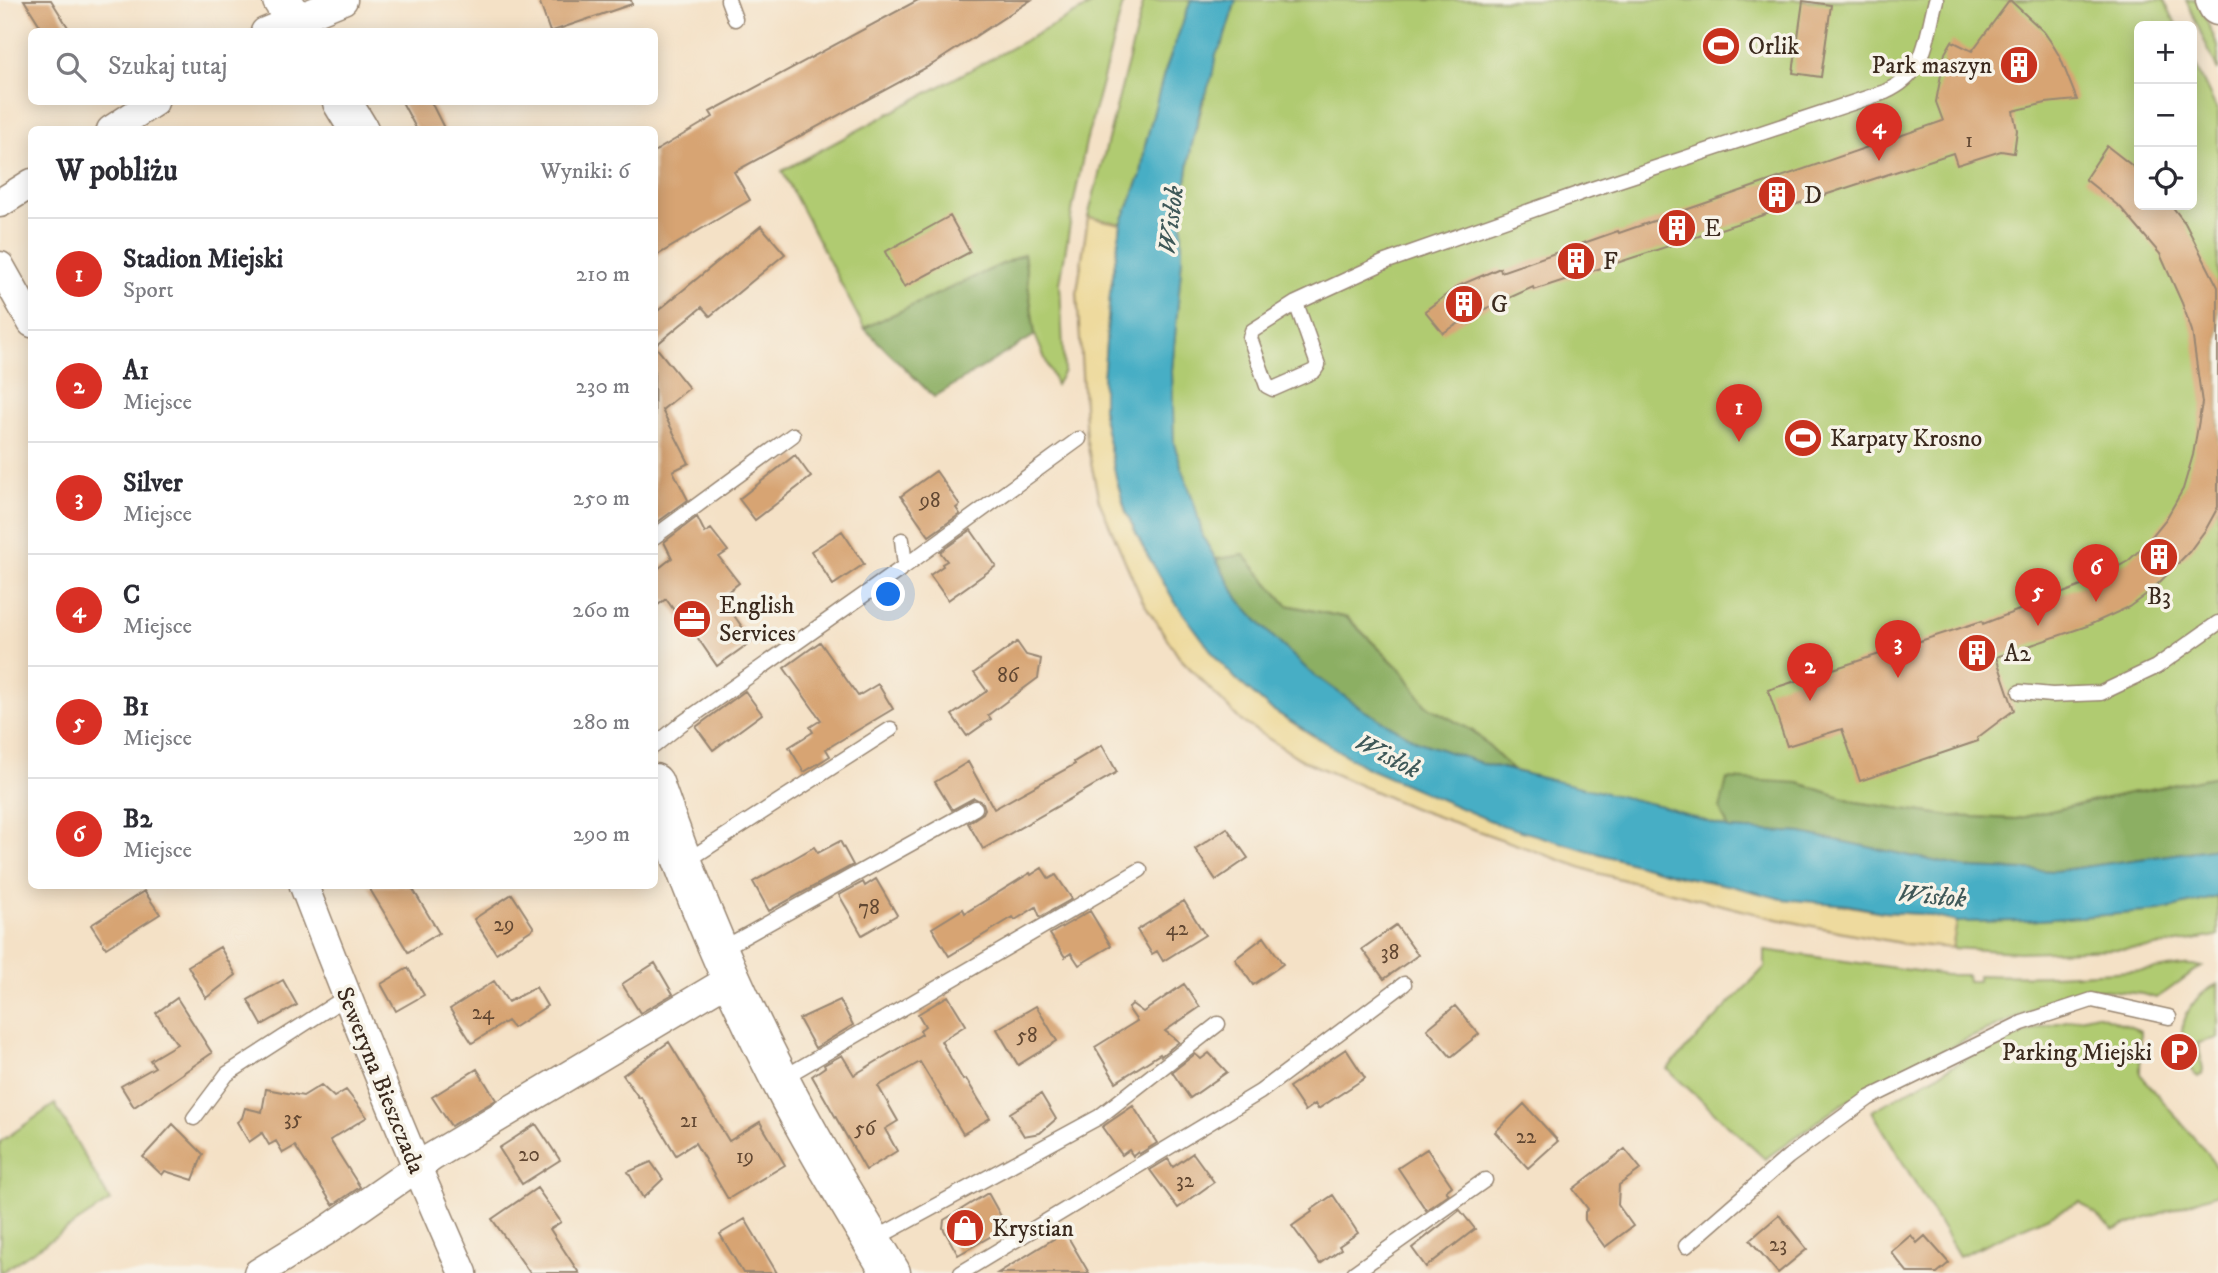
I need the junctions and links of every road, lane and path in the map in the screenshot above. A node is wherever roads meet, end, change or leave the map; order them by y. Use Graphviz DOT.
graph roads {
  1 [pos="343,0"];
  2 [pos="727,0"];
  3 [pos="1936,0"];
  4 [pos="2215,0"];
  5 [pos="2218,6"];
  6 [pos="735,19"];
  7 [pos="285,20"];
  8 [pos="149,105"];
  9 [pos="344,105"];
  10 [pos="117,126"];
  11 [pos="357,126"];
  12 [pos="28,186"];
  13 [pos="0,204"];
  14 [pos="0,266"];
  15 [pos="1296,303"];
  16 [pos="28,316"];
  17 [pos="793,435"];
  18 [pos="1079,439"];
  19 [pos="658,534"];
  20 [pos="902,540"];
  21 [pos="905,566"];
  22 [pos="2218,623"];
  23 [pos="2020,692"];
  24 [pos="891,729"];
  25 [pos="658,743"];
  26 [pos="658,794"];
  27 [pos="975,808"];
  28 [pos="684,863"];
  29 [pos="1140,870"];
  30 [pos="305,889"];
  31 [pos="725,965"];
  32 [pos="1404,984"];
  33 [pos="346,997"];
  34 [pos="2169,1017"];
  35 [pos="1218,1024"];
  36 [pos="779,1080"];
  37 [pos="194,1118"];
  38 [pos="416,1168"];
  39 [pos="1485,1180"];
  40 [pos="872,1241"];
  41 [pos="1686,1246"];
  42 [pos="258,1273"];
  43 [pos="463,1273"];
  44 [pos="891,1273"];
  45 [pos="961,1273"];
  46 [pos="1354,1273"];
  1 -- 7 [label="street"];
  2 -- 6 [label="lane"];
  3 -- 15 [label="lane"];
  4 -- 5 [label="street"];
  8 -- 10 [label="street"];
  9 -- 11 [label="street"];
  12 -- 13 [label="street"];
  14 -- 16 [label="street"];
  15 -- 15 [label="lane"];
  17 -- 19 [label="lane"];
  18 -- 21 [label="lane"];
  20 -- 21 [label="lane"];
  21 -- 25 [label="lane"];
  22 -- 23 [label="lane"];
  24 -- 28 [label="lane"];
  26 -- 28 [label="street"];
  27 -- 31 [label="lane"];
  28 -- 31 [label="street"];
  29 -- 36 [label="lane"];
  30 -- 33 [label="street, Seweryna Bieszczada"];
  31 -- 36 [label="street"];
  31 -- 38 [label="street"];
  32 -- 45 [label="lane"];
  33 -- 37 [label="lane"];
  33 -- 38 [label="street, Seweryna Bieszczada"];
  34 -- 41 [label="lane"];
  35 -- 40 [label="lane"];
  36 -- 40 [label="street"];
  38 -- 42 [label="street"];
  38 -- 43 [label="street, Seweryna Bieszczada"];
  39 -- 46 [label="lane"];
  40 -- 44 [label="street"];
}
